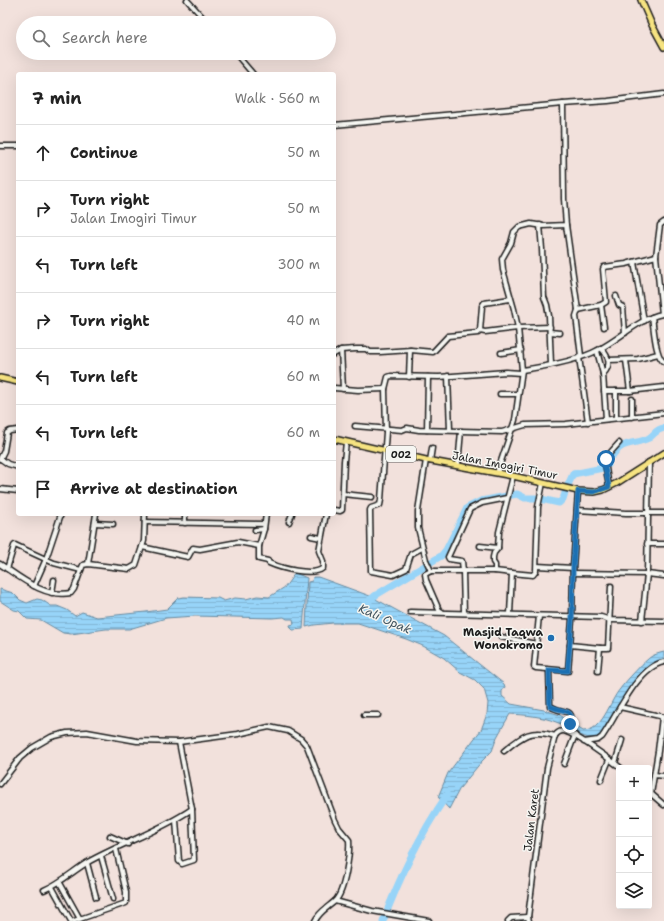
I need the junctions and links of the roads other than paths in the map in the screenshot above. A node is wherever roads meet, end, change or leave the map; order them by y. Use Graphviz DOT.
graph roads {
  1 [pos="187,0"];
  2 [pos="641,0"];
  3 [pos="202,16"];
  4 [pos="664,46"];
  5 [pos="241,60"];
  6 [pos="251,72"];
  7 [pos="664,94"];
  8 [pos="563,104"];
  9 [pos="336,125"];
  10 [pos="0,146"];
  11 [pos="16,146"];
  12 [pos="664,222"];
  13 [pos="540,225"];
  14 [pos="566,225"];
  15 [pos="656,256"];
  16 [pos="634,262"];
  17 [pos="616,296"];
  18 [pos="510,300"];
  19 [pos="601,305"];
  20 [pos="578,310"];
  21 [pos="663,313"];
  22 [pos="652,316"];
  23 [pos="644,321"];
  24 [pos="604,326"];
  25 [pos="550,327"];
  26 [pos="518,328"];
  27 [pos="480,331"];
  28 [pos="550,332"];
  29 [pos="560,333"];
  30 [pos="625,333"];
  31 [pos="341,350"];
  32 [pos="410,350"];
  33 [pos="521,350"];
  34 [pos="599,350"];
  35 [pos="336,353"];
  36 [pos="501,353"];
  37 [pos="658,354"];
  38 [pos="580,356"];
  39 [pos="609,360"];
  40 [pos="626,360"];
  41 [pos="664,362"];
  42 [pos="551,364"];
  43 [pos="521,371"];
  44 [pos="603,374"];
  45 [pos="448,376"];
  46 [pos="409,377"];
  47 [pos="428,377"];
  48 [pos="0,378"];
  49 [pos="16,382"];
  50 [pos="664,387"];
  51 [pos="336,388"];
  52 [pos="343,389"];
  53 [pos="385,389"];
  54 [pos="604,391"];
  55 [pos="616,391"];
  56 [pos="630,391"];
  57 [pos="500,394"];
  58 [pos="518,394"];
  59 [pos="632,399"];
  60 [pos="664,413"];
  61 [pos="632,417"];
  62 [pos="616,418"];
  63 [pos="606,419"];
  64 [pos="588,422"];
  65 [pos="355,426"];
  66 [pos="385,428"];
  67 [pos="16,430"];
  68 [pos="428,430"];
  69 [pos="450,430"];
  70 [pos="512,430"];
  71 [pos="461,431"];
  72 [pos="336,440"];
  73 [pos="346,442"];
  74 [pos="620,443"];
  75 [pos="432,448"];
  76 [pos="384,450"];
  77 [pos="664,453"];
  78 [pos="0,459"];
  79 [pos="428,460"];
  80 [pos="649,461"];
  81 [pos="458,465"];
  82 [pos="16,466"];
  83 [pos="497,473"];
  84 [pos="513,476"];
  85 [pos="544,483"];
  86 [pos="609,487"];
  87 [pos="0,489"];
  88 [pos="16,491"];
  89 [pos="578,491"];
  90 [pos="343,494"];
  91 [pos="372,497"];
  92 [pos="508,497"];
  93 [pos="336,510"];
  94 [pos="577,510"];
  95 [pos="664,513"];
  96 [pos="648,514"];
  97 [pos="60,516"];
  98 [pos="96,516"];
  99 [pos="145,516"];
  100 [pos="185,516"];
  101 [pos="266,516"];
  102 [pos="291,516"];
  103 [pos="326,516"];
  104 [pos="145,522"];
  105 [pos="289,522"];
  106 [pos="95,523"];
  107 [pos="185,523"];
  108 [pos="113,524"];
  109 [pos="264,527"];
  110 [pos="255,530"];
  111 [pos="311,536"];
  112 [pos="321,538"];
  113 [pos="647,544"];
  114 [pos="664,544"];
  115 [pos="259,546"];
  116 [pos="480,546"];
  117 [pos="142,547"];
  118 [pos="422,548"];
  119 [pos="498,548"];
  120 [pos="46,559"];
  121 [pos="0,564"];
  122 [pos="88,564"];
  123 [pos="537,566"];
  124 [pos="7,569"];
  125 [pos="430,569"];
  126 [pos="81,570"];
  127 [pos="464,571"];
  128 [pos="495,571"];
  129 [pos="573,571"];
  130 [pos="512,573"];
  131 [pos="647,574"];
  132 [pos="664,576"];
  133 [pos="54,580"];
  134 [pos="34,586"];
  135 [pos="611,586"];
  136 [pos="52,593"];
  137 [pos="410,612"];
  138 [pos="442,612"];
  139 [pos="464,613"];
  140 [pos="510,614"];
  141 [pos="539,616"];
  142 [pos="572,617"];
  143 [pos="610,620"];
  144 [pos="642,621"];
  145 [pos="664,621"];
  146 [pos="501,637"];
  147 [pos="536,644"];
  148 [pos="570,645"];
  149 [pos="600,648"];
  150 [pos="664,662"];
  151 [pos="549,670"];
  152 [pos="598,671"];
  153 [pos="620,707"];
  154 [pos="364,715"];
  155 [pos="378,715"];
  156 [pos="663,717"];
  157 [pos="568,730"];
  158 [pos="575,735"];
  159 [pos="555,736"];
  160 [pos="622,740"];
  161 [pos="179,742"];
  162 [pos="584,742"];
  163 [pos="662,743"];
  164 [pos="504,751"];
  165 [pos="609,760"];
  166 [pos="615,763"];
  167 [pos="564,764"];
  168 [pos="617,765"];
  169 [pos="654,775"];
  170 [pos="664,776"];
  171 [pos="601,780"];
  172 [pos="0,784"];
  173 [pos="652,784"];
  174 [pos="652,795"];
  175 [pos="664,805"];
  176 [pos="192,809"];
  177 [pos="176,820"];
  178 [pos="110,836"];
  179 [pos="128,844"];
  180 [pos="116,849"];
  181 [pos="101,856"];
  182 [pos="87,863"];
  183 [pos="60,883"];
  184 [pos="52,887"];
  185 [pos="44,890"];
  186 [pos="96,898"];
  187 [pos="113,899"];
  188 [pos="335,901"];
  189 [pos="80,919"];
  190 [pos="528,919"];
  191 [pos="71,921"];
  192 [pos="74,921"];
  193 [pos="315,921"];
  194 [pos="429,921"];
  195 [pos="508,921"];
  1 -- 3 [label="street"];
  2 -- 4 [label="main road"];
  5 -- 6 [label="street"];
  7 -- 8 [label="street"];
  8 -- 9 [label="street"];
  8 -- 14 [label="street"];
  10 -- 11 [label="street"];
  12 -- 15 [label="street"];
  13 -- 14 [label="street"];
  13 -- 18 [label="street"];
  13 -- 25 [label="street"];
  14 -- 20 [label="street"];
  15 -- 16 [label="street"];
  15 -- 21 [label="street"];
  16 -- 19 [label="street"];
  16 -- 23 [label="street"];
  17 -- 30 [label="street"];
  18 -- 26 [label="street"];
  18 -- 27 [label="street"];
  19 -- 20 [label="street"];
  19 -- 24 [label="street"];
  20 -- 38 [label="street"];
  21 -- 22 [label="street"];
  22 -- 23 [label="street"];
  22 -- 37 [label="street"];
  23 -- 30 [label="street"];
  25 -- 26 [label="street"];
  25 -- 28 [label="street"];
  26 -- 27 [label="street"];
  26 -- 33 [label="street"];
  27 -- 32 [label="street"];
  28 -- 29 [label="street"];
  28 -- 42 [label="street"];
  30 -- 34 [label="street"];
  31 -- 32 [label="street"];
  31 -- 35 [label="street"];
  31 -- 52 [label="street"];
  32 -- 46 [label="street"];
  33 -- 36 [label="street"];
  33 -- 43 [label="street"];
  34 -- 38 [label="street"];
  34 -- 39 [label="street"];
  34 -- 44 [label="street"];
  37 -- 40 [label="street"];
  37 -- 41 [label="street"];
  38 -- 42 [label="street"];
  38 -- 64 [label="street"];
  39 -- 40 [label="street"];
  39 -- 44 [label="street"];
  40 -- 56 [label="street"];
  42 -- 43 [label="street"];
  43 -- 45 [label="street"];
  43 -- 58 [label="street"];
  44 -- 54 [label="street"];
  45 -- 47 [label="street"];
  45 -- 69 [label="street"];
  46 -- 47 [label="street"];
  46 -- 53 [label="street"];
  47 -- 68 [label="street"];
  48 -- 49 [label="main road"];
  50 -- 56 [label="street"];
  51 -- 52 [label="street"];
  52 -- 53 [label="street"];
  53 -- 66 [label="street"];
  54 -- 55 [label="street"];
  54 -- 63 [label="street"];
  55 -- 56 [label="street"];
  55 -- 62 [label="street"];
  57 -- 58 [label="street"];
  58 -- 70 [label="street"];
  59 -- 61 [label="street"];
  60 -- 61 [label="street"];
  61 -- 62 [label="street"];
  62 -- 63 [label="street"];
  63 -- 64 [label="street"];
  64 -- 70 [label="street"];
  65 -- 66 [label="street"];
  66 -- 68 [label="street"];
  66 -- 76 [label="street"];
  67 -- 78 [label="street"];
  68 -- 69 [label="street"];
  69 -- 71 [label="street"];
  70 -- 71 [label="street"];
  70 -- 83 [label="street"];
  71 -- 81 [label="street"];
  72 -- 73 [label="main road, Jalan Imogiri Timur / 002"];
  73 -- 76 [label="main road, Jalan Imogiri Timur / 002"];
  73 -- 90 [label="street"];
  74 -- 86 [label="street"];
  75 -- 79 [label="street"];
  76 -- 79 [label="main road, Jalan Imogiri Timur / 002"];
  76 -- 118 [label="street"];
  77 -- 80 [label="main road, Jalan Imogiri Timur / 002"];
  78 -- 82 [label="street"];
  79 -- 81 [label="main road, Jalan Imogiri Timur / 002"];
  79 -- 118 [label="street"];
  80 -- 86 [label="main road, Jalan Imogiri Timur / 002"];
  80 -- 96 [label="street"];
  81 -- 83 [label="main road, Jalan Imogiri Timur / 002"];
  83 -- 84 [label="main road, Jalan Imogiri Timur / 002"];
  84 -- 85 [label="main road, Jalan Imogiri Timur / 002"];
  84 -- 92 [label="street"];
  85 -- 89 [label="main road, Jalan Imogiri Timur / 002"];
  85 -- 123 [label="street"];
  86 -- 89 [label="main road, Jalan Imogiri Timur / 002"];
  87 -- 88 [label="street"];
  89 -- 94 [label="street"];
  90 -- 91 [label="street"];
  90 -- 93 [label="street"];
  92 -- 119 [label="street"];
  92 -- 127 [label="street"];
  94 -- 96 [label="street"];
  94 -- 129 [label="street"];
  95 -- 96 [label="street"];
  96 -- 113 [label="street"];
  97 -- 120 [label="street"];
  98 -- 106 [label="street"];
  99 -- 104 [label="street"];
  100 -- 107 [label="street"];
  101 -- 109 [label="street"];
  102 -- 105 [label="street"];
  103 -- 112 [label="street"];
  104 -- 107 [label="street"];
  104 -- 117 [label="street"];
  106 -- 108 [label="street"];
  106 -- 122 [label="street"];
  107 -- 109 [label="street"];
  109 -- 110 [label="street"];
  109 -- 115 [label="street"];
  111 -- 112 [label="street"];
  112 -- 115 [label="street"];
  113 -- 114 [label="street"];
  113 -- 131 [label="street"];
  115 -- 117 [label="street"];
  116 -- 119 [label="street"];
  117 -- 122 [label="street"];
  118 -- 125 [label="street"];
  119 -- 128 [label="street"];
  120 -- 124 [label="street"];
  120 -- 126 [label="street"];
  120 -- 134 [label="street"];
  121 -- 124 [label="street"];
  122 -- 126 [label="street"];
  123 -- 129 [label="street"];
  123 -- 130 [label="street"];
  124 -- 134 [label="street"];
  125 -- 127 [label="street"];
  125 -- 138 [label="street"];
  126 -- 136 [label="street"];
  127 -- 128 [label="street"];
  127 -- 139 [label="street"];
  128 -- 130 [label="street"];
  129 -- 131 [label="street"];
  129 -- 142 [label="street"];
  130 -- 140 [label="street"];
  131 -- 132 [label="street"];
  131 -- 144 [label="street"];
  133 -- 136 [label="street"];
  134 -- 136 [label="street"];
  135 -- 143 [label="street"];
  137 -- 138 [label="street"];
  138 -- 139 [label="street"];
  139 -- 140 [label="street"];
  140 -- 141 [label="street"];
  141 -- 142 [label="street"];
  141 -- 147 [label="street"];
  142 -- 143 [label="street"];
  142 -- 148 [label="street"];
  143 -- 144 [label="street"];
  143 -- 149 [label="street"];
  144 -- 145 [label="street"];
  146 -- 147 [label="street"];
  147 -- 151 [label="street"];
  148 -- 149 [label="street"];
  148 -- 151 [label="street"];
  149 -- 152 [label="street"];
  150 -- 153 [label="street"];
  151 -- 157 [label="street"];
  153 -- 156 [label="street"];
  153 -- 162 [label="street"];
  154 -- 155 [label="street"];
  156 -- 163 [label="street"];
  157 -- 158 [label="street"];
  157 -- 159 [label="street"];
  158 -- 162 [label="street"];
  158 -- 167 [label="street"];
  159 -- 164 [label="street"];
  159 -- 190 [label="street, Jalan Karet"];
  160 -- 166 [label="street"];
  161 -- 172 [label="street"];
  161 -- 176 [label="street"];
  161 -- 188 [label="street"];
  162 -- 165 [label="street"];
  163 -- 169 [label="street"];
  165 -- 166 [label="street"];
  165 -- 171 [label="street"];
  166 -- 168 [label="street"];
  169 -- 170 [label="street"];
  169 -- 173 [label="street"];
  174 -- 175 [label="street"];
  176 -- 177 [label="street"];
  176 -- 177 [label="street"];
  177 -- 179 [label="street"];
  178 -- 179 [label="street"];
  179 -- 180 [label="street"];
  180 -- 181 [label="street"];
  180 -- 189 [label="street"];
  181 -- 182 [label="street"];
  181 -- 187 [label="street"];
  182 -- 183 [label="street"];
  182 -- 186 [label="street"];
  183 -- 184 [label="street"];
  183 -- 189 [label="street"];
  184 -- 185 [label="street"];
  184 -- 191 [label="street"];
  188 -- 193 [label="street"];
  188 -- 194 [label="street"];
  189 -- 192 [label="street"];
  190 -- 195 [label="street"];
}
